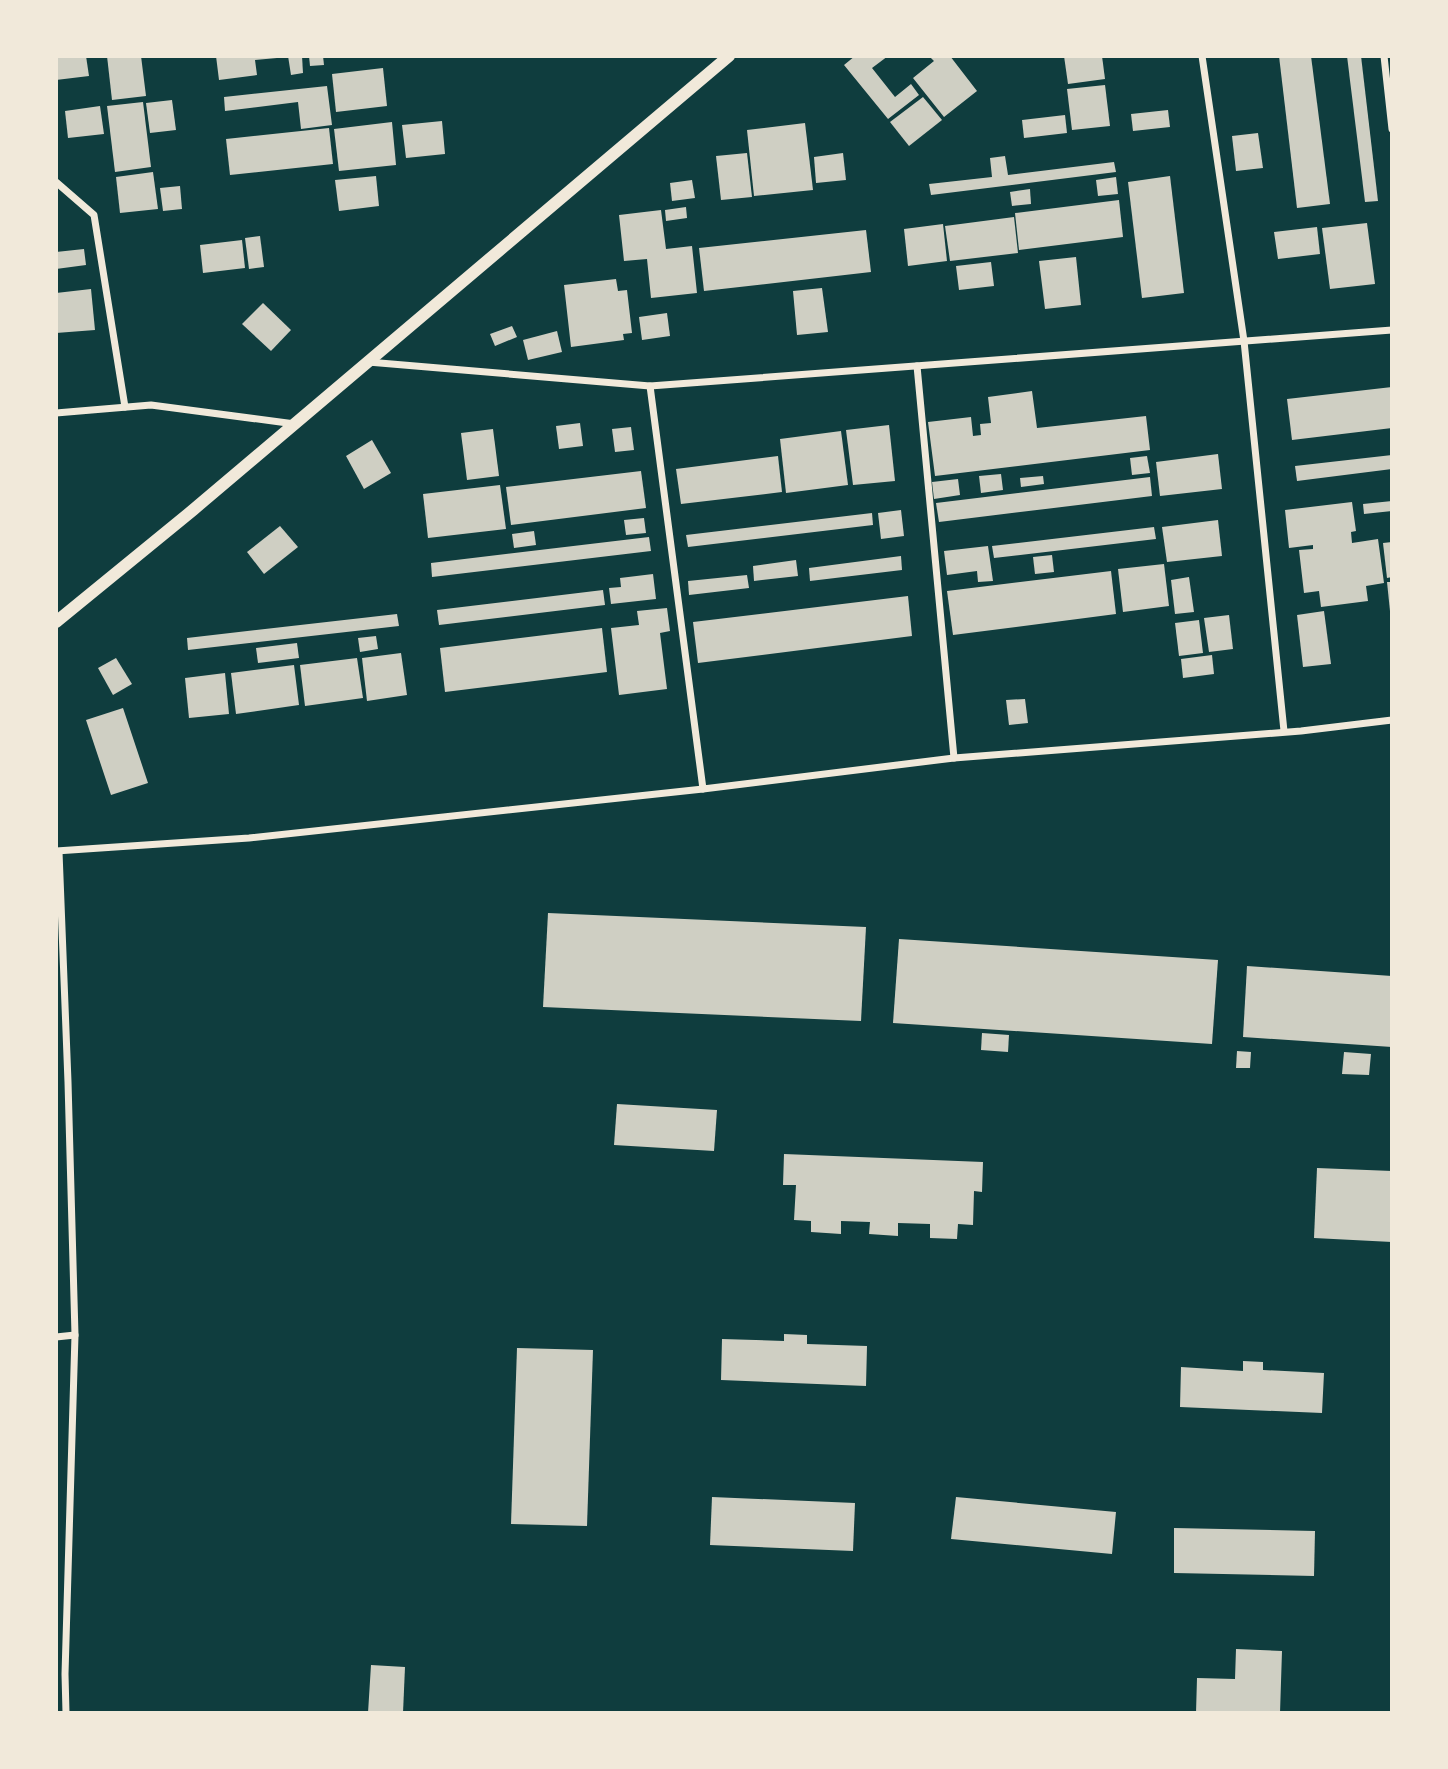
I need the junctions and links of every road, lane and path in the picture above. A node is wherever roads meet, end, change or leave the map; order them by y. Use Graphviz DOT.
graph roads {
  1 [pos="729,56"];
  2 [pos="1202,56"];
  3 [pos="1384,56"];
  4 [pos="1392,129"];
  5 [pos="56,182"];
  6 [pos="1392,330"];
  7 [pos="1244,341"];
  8 [pos="368,362"];
  9 [pos="917,366"];
  10 [pos="650,386"];
  11 [pos="125,407"];
  12 [pos="56,413"];
  13 [pos="295,424"];
  14 [pos="56,622"];
  15 [pos="1392,720"];
  16 [pos="1284,731"];
  17 [pos="954,758"];
  18 [pos="703,789"];
  19 [pos="57,852"];
  20 [pos="75,1335"];
  21 [pos="56,1337"];
  22 [pos="65,1674"];
  23 [pos="56,1675"];
  24 [pos="66,1713"];
  1 -- 8 [label="street"];
  2 -- 7 [label="street"];
  3 -- 4 [label="street"];
  5 -- 11 [label="street"];
  6 -- 7 [label="street"];
  7 -- 9 [label="street"];
  7 -- 16 [label="street"];
  8 -- 10 [label="street"];
  8 -- 13 [label="street"];
  9 -- 10 [label="street"];
  9 -- 17 [label="street"];
  10 -- 18 [label="street"];
  11 -- 12 [label="street"];
  11 -- 13 [label="street"];
  13 -- 14 [label="street"];
  15 -- 16 [label="street"];
  16 -- 17 [label="street"];
  17 -- 18 [label="street"];
  18 -- 19 [label="street"];
  19 -- 20 [label="street"];
  20 -- 21 [label="street"];
  20 -- 22 [label="street"];
  22 -- 23 [label="street"];
  22 -- 24 [label="street"];
}
